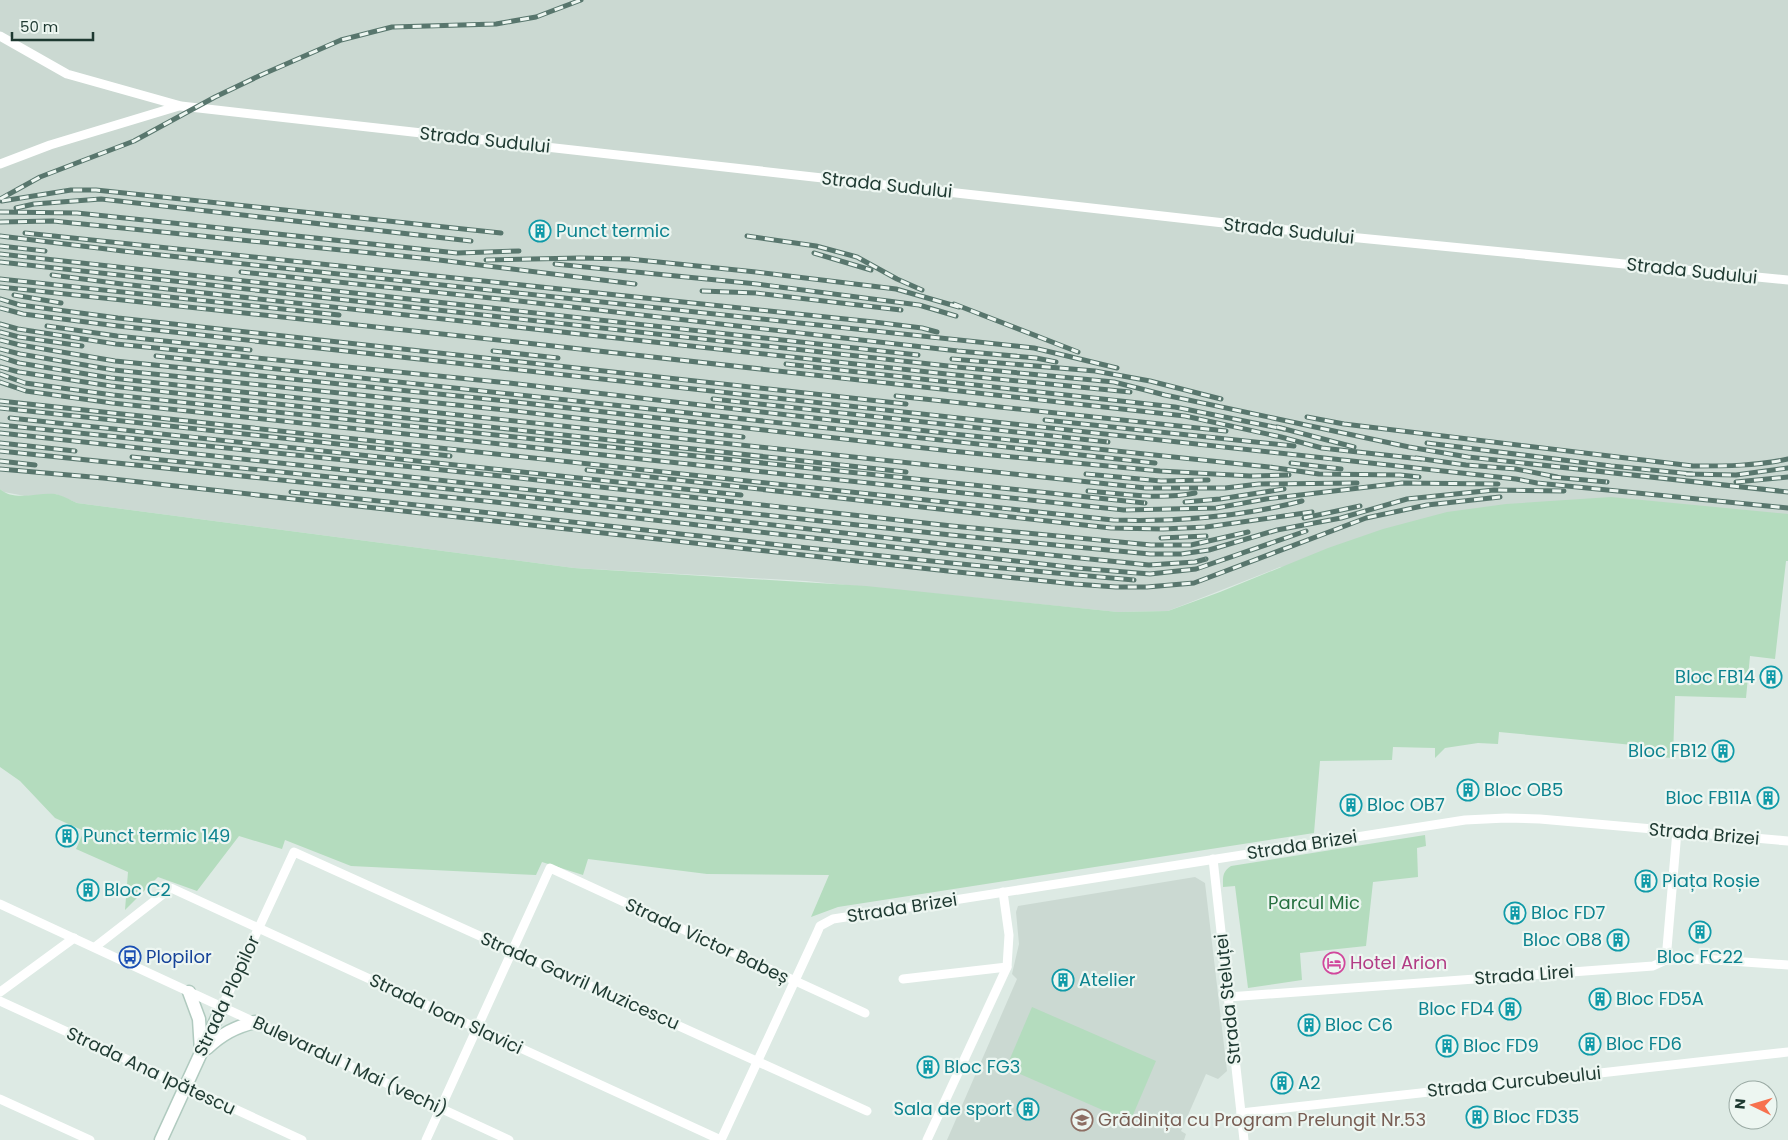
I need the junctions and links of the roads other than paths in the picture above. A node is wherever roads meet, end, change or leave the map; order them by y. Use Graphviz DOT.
graph roads {
  1 [pos="0,36"];
  2 [pos="181,106"];
  3 [pos="0,164"];
  4 [pos="1788,280"];
  5 [pos="1677,832"];
  6 [pos="1788,841"];
  7 [pos="294,852"];
  8 [pos="1212,859"];
  9 [pos="1003,892"];
  10 [pos="0,904"];
  11 [pos="259,928"];
  12 [pos="74,938"];
  13 [pos="94,947"];
  14 [pos="512,951"];
  15 [pos="1666,960"];
  16 [pos="1788,965"];
  17 [pos="1007,967"];
  18 [pos="903,979"];
  19 [pos="794,981"];
  20 [pos="0,992"];
  21 [pos="189,992"];
  22 [pos="1228,997"];
  23 [pos="0,1001"];
  24 [pos="222,1007"];
  25 [pos="864,1013"];
  26 [pos="255,1022"];
  27 [pos="477,1028"];
  28 [pos="1788,1052"];
  29 [pos="201,1053"];
  30 [pos="757,1061"];
  31 [pos="186,1087"];
  32 [pos="0,1099"];
  33 [pos="440,1108"];
  34 [pos="867,1111"];
  35 [pos="1241,1113"];
  36 [pos="90,1140"];
  37 [pos="161,1140"];
  38 [pos="302,1140"];
  39 [pos="426,1140"];
  40 [pos="509,1140"];
  41 [pos="721,1140"];
  42 [pos="927,1140"];
  43 [pos="1244,1140"];
  1 -- 2 [label="street, Strada Sudului"];
  2 -- 3 [label="street"];
  2 -- 4 [label="street, Strada Sudului"];
  5 -- 6 [label="street, Strada Brizei"];
  5 -- 8 [label="street, Strada Brizei"];
  5 -- 15 [label="street"];
  7 -- 11 [label="street, Strada Plopilor"];
  7 -- 14 [label="street, Strada Gavril Muzicescu"];
  8 -- 9 [label="street, Strada Brizei"];
  8 -- 22 [label="street, Strada Steluței"];
  9 -- 17 [label="street"];
  9 -- 19 [label="street, Strada Brizei"];
  10 -- 12 [label="street, Bulevardul 1 Mai (vechi)"];
  11 -- 13 [label="street, Strada Ioan Slavici"];
  11 -- 24 [label="street, Strada Plopilor"];
  11 -- 27 [label="street, Strada Ioan Slavici"];
  12 -- 13 [label="street, Bulevardul 1 Mai (vechi)"];
  12 -- 20 [label="street"];
  13 -- 21 [label="street, Bulevardul 1 Mai (vechi)"];
  14 -- 19 [label="street, Strada Victor Babeș"];
  14 -- 27 [label="street"];
  14 -- 30 [label="street, Strada Gavril Muzicescu"];
  15 -- 16 [label="street, Strada Lirei"];
  15 -- 22 [label="street, Strada Lirei"];
  17 -- 18 [label="street"];
  17 -- 42 [label="street"];
  19 -- 25 [label="street, Strada Victor Babeș"];
  19 -- 30 [label="street"];
  21 -- 24 [label="street, Bulevardul 1 Mai (vechi)"];
  21 -- 29 [label="street"];
  22 -- 35 [label="street, Strada Steluței"];
  23 -- 31 [label="street, Strada Ana Ipătescu"];
  24 -- 26 [label="street, Bulevardul 1 Mai (vechi)"];
  24 -- 29 [label="street, Strada Plopilor"];
  26 -- 29 [label="street"];
  26 -- 33 [label="street, Bulevardul 1 Mai (vechi)"];
  27 -- 33 [label="street"];
  27 -- 41 [label="street, Strada Ioan Slavici"];
  28 -- 35 [label="street, Strada Curcubeului"];
  29 -- 31 [label="street, Strada Plopilor"];
  30 -- 34 [label="street, Strada Gavril Muzicescu"];
  30 -- 41 [label="street"];
  31 -- 37 [label="street, Strada Plopilor"];
  31 -- 38 [label="street, Strada Ana Ipătescu"];
  32 -- 36 [label="street"];
  33 -- 39 [label="street"];
  33 -- 40 [label="street, Bulevardul 1 Mai (vechi)"];
  35 -- 43 [label="street, Strada Steluței"];
}
